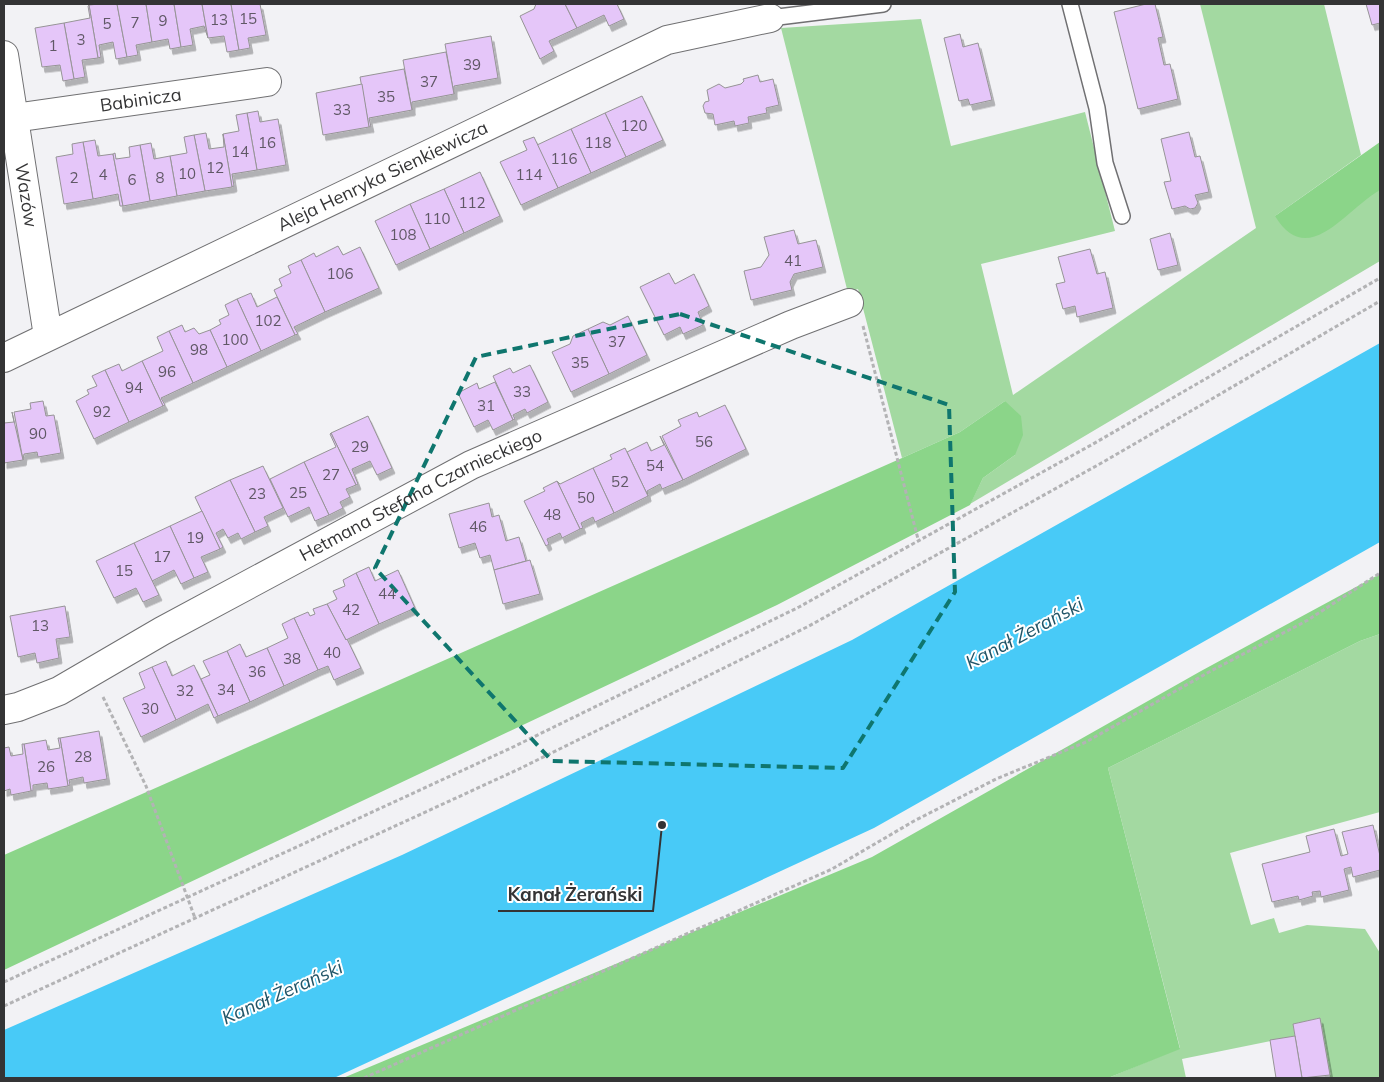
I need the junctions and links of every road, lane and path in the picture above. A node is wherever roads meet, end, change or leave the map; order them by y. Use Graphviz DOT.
graph roads {
  1 [pos="884,4"];
  2 [pos="1070,4"];
  3 [pos="770,18"];
  4 [pos="4,55"];
  5 [pos="267,82"];
  6 [pos="14,118"];
  7 [pos="1122,216"];
  8 [pos="1380,278"];
  9 [pos="1380,301"];
  10 [pos="849,304"];
  11 [pos="48,336"];
  12 [pos="4,358"];
  13 [pos="918,540"];
  14 [pos="1380,573"];
  15 [pos="92,674"];
  16 [pos="4,710"];
  17 [pos="187,898"];
  18 [pos="196,918"];
  19 [pos="4,982"];
  20 [pos="4,1006"];
  21 [pos="364,1078"];
  1 -- 3 [label="lane"];
  2 -- 7 [label="lane"];
  3 -- 11 [label="street, Aleja Henryka Sienkiewicza"];
  4 -- 6 [label="street, Wazów"];
  5 -- 6 [label="street, Babinicza"];
  6 -- 11 [label="street, Wazów"];
  8 -- 13 [label="path"];
  9 -- 18 [label="path"];
  10 -- 13 [label="path"];
  10 -- 15 [label="street, Hetmana Stefana Czarnieckiego"];
  11 -- 12 [label="street, Aleja Henryka Sienkiewicza"];
  13 -- 17 [label="path"];
  14 -- 21 [label="path"];
  15 -- 16 [label="street, Hetmana Stefana Czarnieckiego"];
  15 -- 17 [label="path"];
  17 -- 18 [label="path"];
  17 -- 19 [label="path"];
  18 -- 20 [label="path"];
}
